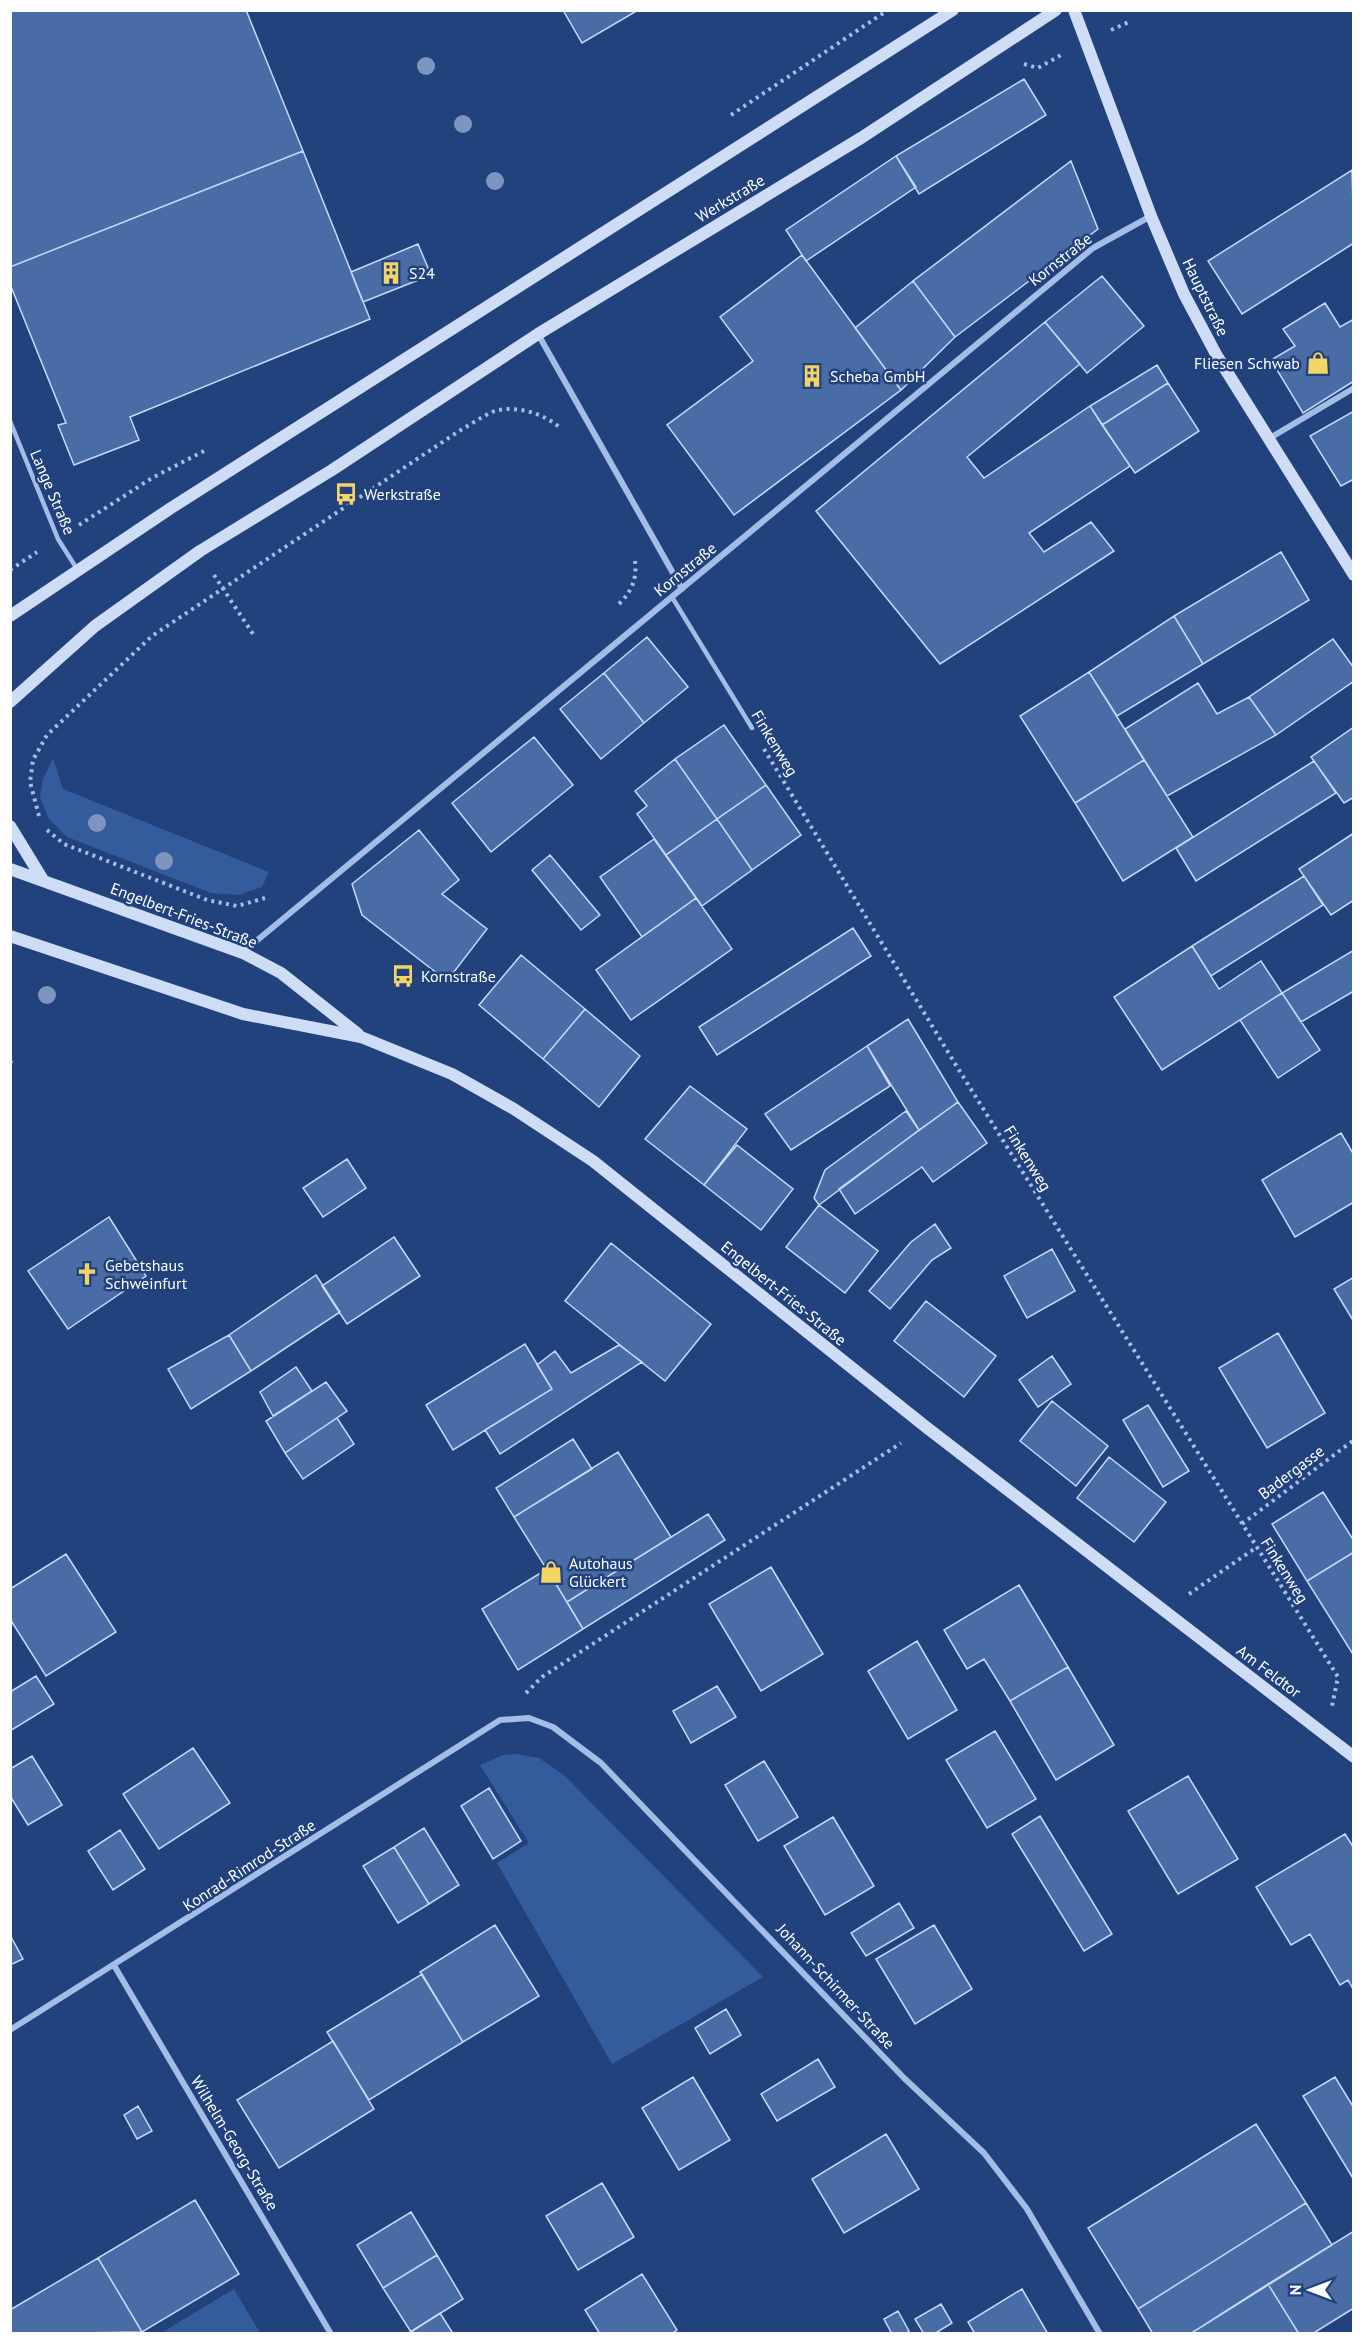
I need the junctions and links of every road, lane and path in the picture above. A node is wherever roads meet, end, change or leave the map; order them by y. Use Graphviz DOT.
graph roads {
  1 [pos="888,10"];
  2 [pos="953,10"];
  3 [pos="1056,10"];
  4 [pos="1074,10"];
  5 [pos="724,119"];
  6 [pos="1151,216"];
  7 [pos="538,334"];
  8 [pos="1353,388"];
  9 [pos="10,421"];
  10 [pos="563,430"];
  11 [pos="1270,438"];
  12 [pos="215,447"];
  13 [pos="58,539"];
  14 [pos="633,553"];
  15 [pos="10,570"];
  16 [pos="78,570"];
  17 [pos="1353,575"];
  18 [pos="682,589"];
  19 [pos="672,597"];
  20 [pos="615,608"];
  21 [pos="10,616"];
  22 [pos="10,702"];
  23 [pos="752,728"];
  24 [pos="10,826"];
  25 [pos="10,869"];
  26 [pos="43,880"];
  27 [pos="274,892"];
  28 [pos="10,936"];
  29 [pos="243,953"];
  30 [pos="361,1037"];
  31 [pos="926,1427"];
  32 [pos="1353,1440"];
  33 [pos="1242,1524"];
  34 [pos="1257,1547"];
  35 [pos="1164,1611"];
  36 [pos="500,1719"];
  37 [pos="1326,1736"];
  38 [pos="1353,1757"];
  39 [pos="115,1967"];
  40 [pos="10,2030"];
  41 [pos="331,2334"];
  42 [pos="1100,2334"];
  1 -- 5 [label="path"];
  2 -- 16 [label="main road"];
  3 -- 7 [label="main road, Werkstraße"];
  4 -- 6 [label="main road, Hauptstraße"];
  6 -- 11 [label="main road, Hauptstraße"];
  6 -- 18 [label="street, Kornstraße"];
  7 -- 18 [label="street"];
  7 -- 22 [label="main road, Werkstraße"];
  8 -- 11 [label="street"];
  9 -- 13 [label="lane, Lange Straße"];
  10 -- 27 [label="path"];
  11 -- 17 [label="main road, Hauptstraße"];
  12 -- 13 [label="path"];
  13 -- 15 [label="path"];
  13 -- 16 [label="lane, Lange Straße"];
  14 -- 20 [label="path"];
  16 -- 21 [label="main road"];
  18 -- 19 [label="street, Kornstraße"];
  19 -- 23 [label="lane, Finkenweg"];
  19 -- 29 [label="street, Kornstraße"];
  23 -- 33 [label="path, Finkenweg"];
  24 -- 26 [label="main road"];
  25 -- 26 [label="main road, Engelbert-Fries-Straße"];
  26 -- 29 [label="main road, Engelbert-Fries-Straße"];
  28 -- 30 [label="main road, Engelbert-Fries-Straße"];
  29 -- 30 [label="main road, Engelbert-Fries-Straße"];
  30 -- 31 [label="main road, Engelbert-Fries-Straße"];
  31 -- 35 [label="main road, Engelbert-Fries-Straße"];
  31 -- 36 [label="path"];
  32 -- 33 [label="path, Badergasse"];
  33 -- 34 [label="path, Finkenweg"];
  34 -- 35 [label="path"];
  34 -- 37 [label="path, Finkenweg"];
  35 -- 37 [label="main road, Am Feldtor"];
  36 -- 39 [label="street, Konrad-Rimrod-Straße"];
  36 -- 42 [label="street, Johann-Schirmer-Straße"];
  37 -- 38 [label="main road, Am Feldtor"];
  39 -- 40 [label="street, Konrad-Rimrod-Straße"];
  39 -- 41 [label="street, Wilhelm-Georg-Straße"];
}
